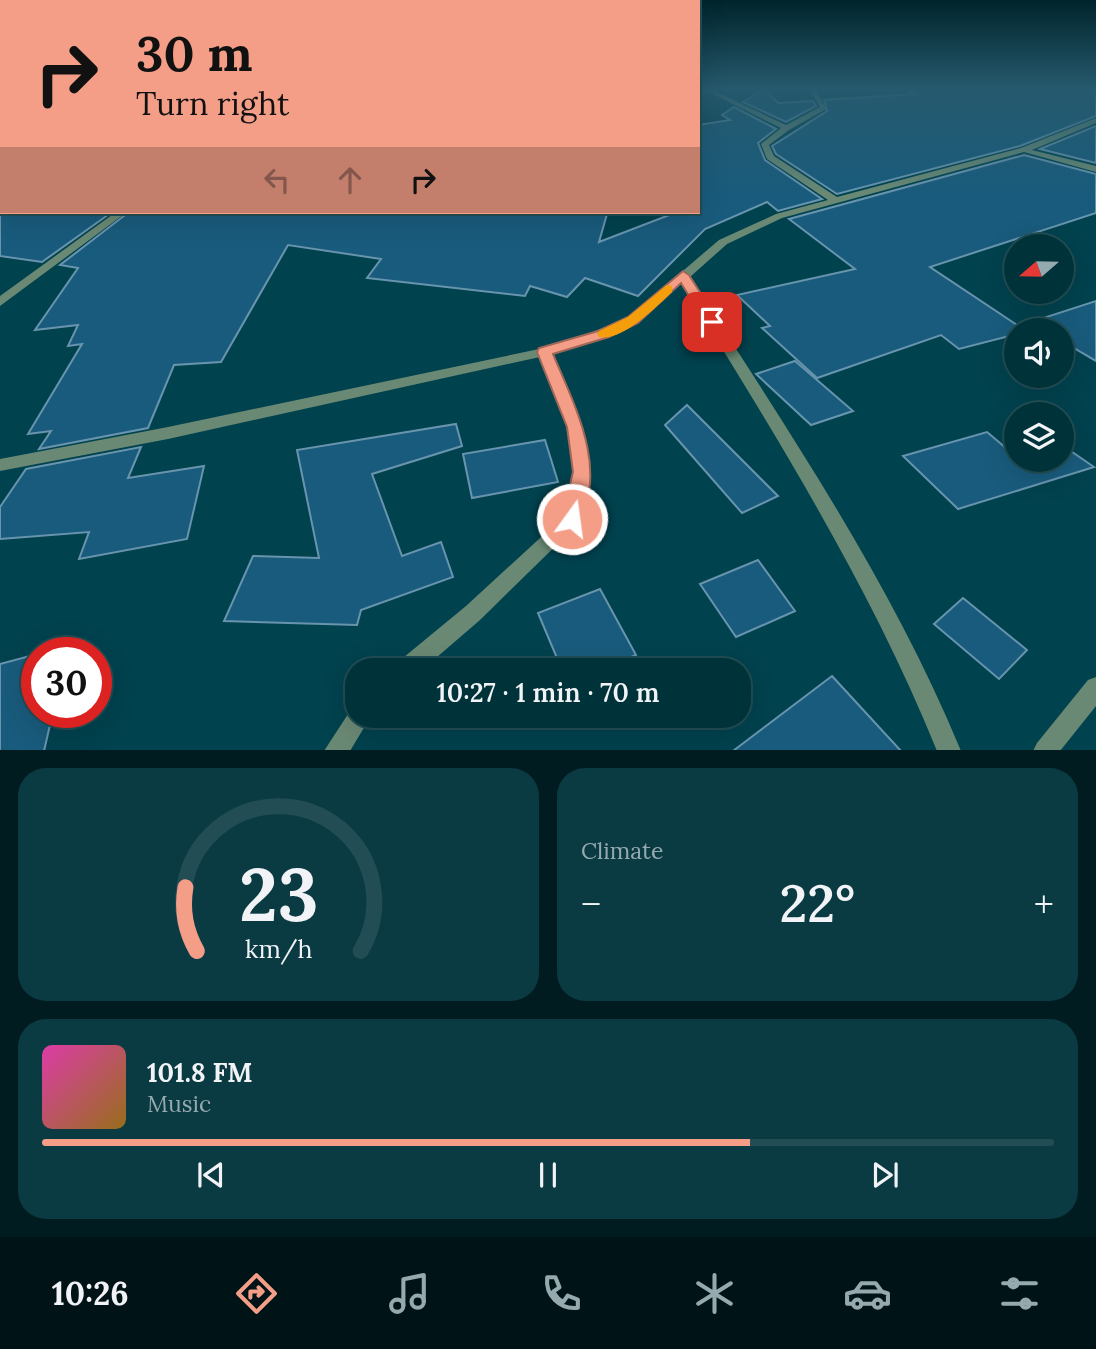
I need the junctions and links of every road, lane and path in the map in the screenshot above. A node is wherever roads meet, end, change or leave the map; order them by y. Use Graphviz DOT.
graph roads {
  1 [pos="778,124"];
  2 [pos="794,124"];
  3 [pos="1086,124"];
  4 [pos="786,128"];
  5 [pos="1024,150"];
  6 [pos="1096,169"];
  7 [pos="835,200"];
  8 [pos="119,214"];
  9 [pos="683,275"];
  10 [pos="0,302"];
  11 [pos="545,352"];
  12 [pos="0,465"];
  13 [pos="420,658"];
  14 [pos="1096,688"];
  15 [pos="352,728"];
  16 [pos="337,750"];
  17 [pos="949,750"];
  18 [pos="1046,750"];
  1 -- 4 [label="street"];
  2 -- 4 [label="street"];
  3 -- 5 [label="street"];
  4 -- 7 [label="street"];
  5 -- 6 [label="street"];
  5 -- 7 [label="street"];
  7 -- 9 [label="street"];
  8 -- 10 [label="street"];
  9 -- 11 [label="street"];
  9 -- 17 [label="street"];
  11 -- 12 [label="street"];
  11 -- 13 [label="street"];
  14 -- 18 [label="street"];
  15 -- 16 [label="street"];
}
